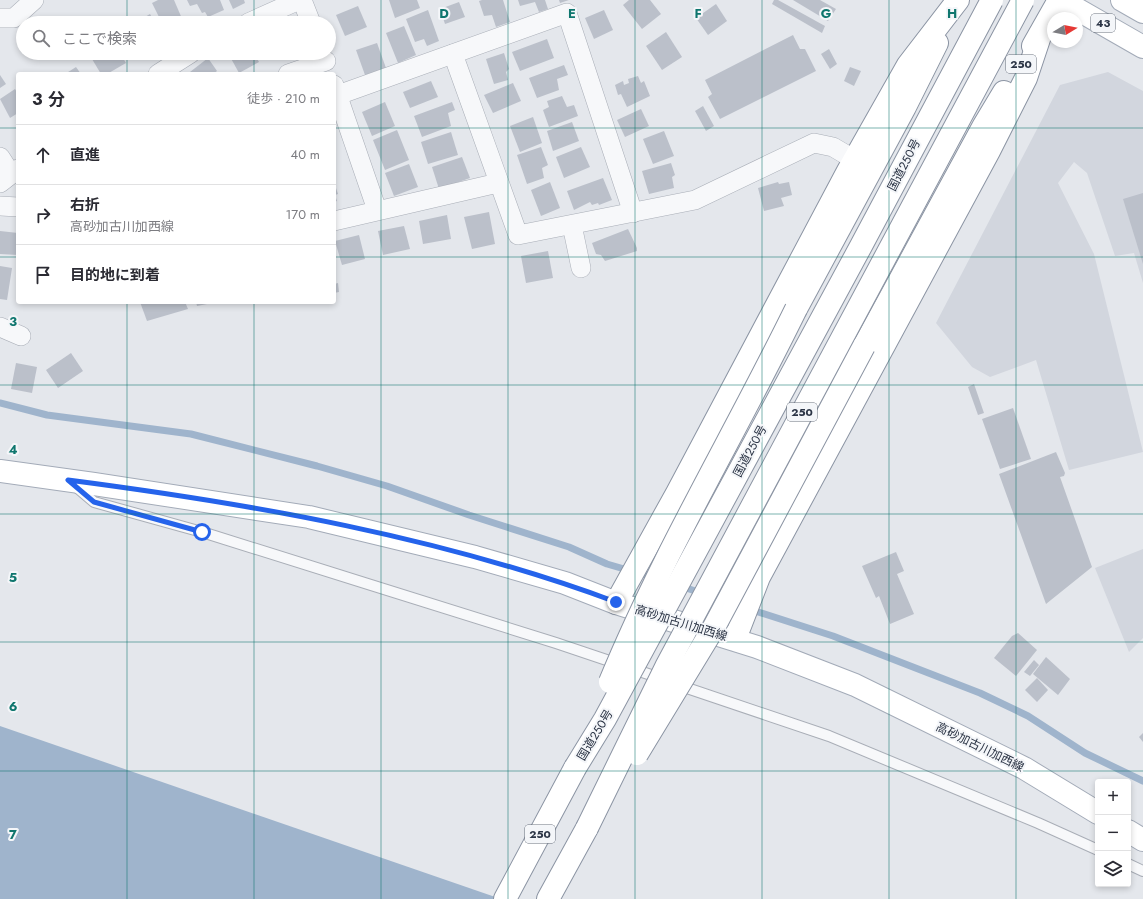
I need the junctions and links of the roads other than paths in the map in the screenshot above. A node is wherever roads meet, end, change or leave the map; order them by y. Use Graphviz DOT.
graph roads {
  1 [pos="34,0"];
  2 [pos="301,0"];
  3 [pos="959,0"];
  4 [pos="992,0"];
  5 [pos="1023,0"];
  6 [pos="1060,0"];
  7 [pos="1122,0"];
  8 [pos="1143,12"];
  9 [pos="264,16"];
  10 [pos="308,16"];
  11 [pos="5,22"];
  12 [pos="1041,33"];
  13 [pos="1143,47"];
  14 [pos="453,54"];
  15 [pos="180,60"];
  16 [pos="326,63"];
  17 [pos="161,72"];
  18 [pos="295,72"];
  19 [pos="336,90"];
  20 [pos="0,157"];
  21 [pos="854,160"];
  22 [pos="10,175"];
  23 [pos="498,183"];
  24 [pos="0,206"];
  25 [pos="16,207"];
  26 [pos="377,210"];
  27 [pos="633,213"];
  28 [pos="336,220"];
  29 [pos="572,225"];
  30 [pos="581,268"];
  31 [pos="0,327"];
  32 [pos="21,336"];
  33 [pos="0,471"];
  34 [pos="68,480"];
  35 [pos="616,602"];
  36 [pos="735,639"];
  37 [pos="575,768"];
  38 [pos="1095,811"];
  39 [pos="586,828"];
  40 [pos="1131,833"];
  41 [pos="1143,840"];
  42 [pos="1095,849"];
  43 [pos="1131,865"];
  44 [pos="1143,871"];
  45 [pos="504,899"];
  46 [pos="548,899"];
  1 -- 11 [label="street"];
  2 -- 9 [label="street"];
  2 -- 10 [label="street"];
  3 -- 21 [label="main road"];
  3 -- 37 [label="main road, 250, bridge"];
  4 -- 37 [label="main road, 国道250号 / 250, bridge"];
  5 -- 39 [label="main road, 250, bridge"];
  6 -- 12 [label="main road, 250"];
  6 -- 13 [label="main road, 43"];
  7 -- 8 [label="main road, 43"];
  12 -- 36 [label="main road"];
  12 -- 39 [label="main road, 250, bridge"];
  14 -- 19 [label="street"];
  14 -- 23 [label="street"];
  14 -- 27 [label="street"];
  15 -- 17 [label="street"];
  16 -- 18 [label="street"];
  19 -- 26 [label="street"];
  20 -- 22 [label="street"];
  21 -- 27 [label="street"];
  21 -- 35 [label="main road"];
  23 -- 26 [label="street"];
  23 -- 29 [label="street"];
  24 -- 25 [label="street"];
  26 -- 28 [label="street"];
  27 -- 29 [label="street"];
  29 -- 30 [label="street"];
  31 -- 32 [label="street"];
  33 -- 34 [label="main road, 高砂加古川加西線"];
  34 -- 35 [label="main road, 高砂加古川加西線"];
  34 -- 42 [label="lane"];
  35 -- 36 [label="main road, 高砂加古川加西線"];
  36 -- 38 [label="main road, 高砂加古川加西線"];
  37 -- 45 [label="main road, 国道250号 / 250"];
  39 -- 46 [label="main road, 250"];
  40 -- 41 [label="main road"];
  43 -- 44 [label="lane"];
}
